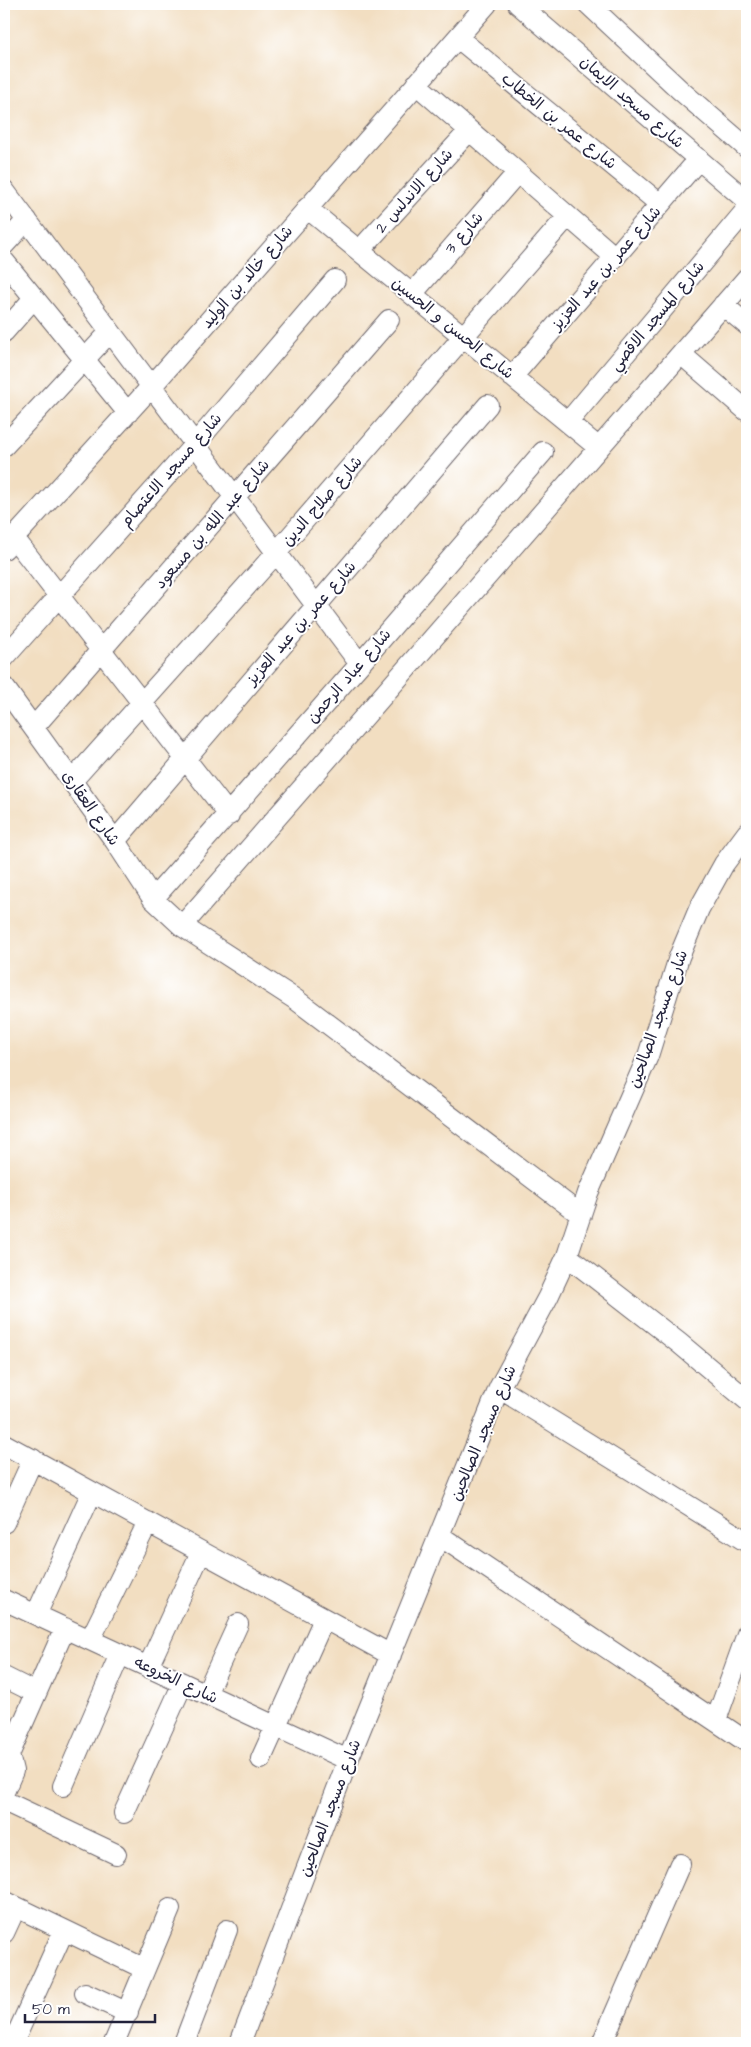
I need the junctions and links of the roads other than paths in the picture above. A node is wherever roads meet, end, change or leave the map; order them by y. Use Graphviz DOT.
graph roads {
  1 [pos="487,4"];
  2 [pos="518,4"];
  3 [pos="588,4"];
  4 [pos="458,38"];
  5 [pos="416,84"];
  6 [pos="469,130"];
  7 [pos="747,148"];
  8 [pos="699,159"];
  9 [pos="517,173"];
  10 [pos="4,190"];
  11 [pos="747,201"];
  12 [pos="660,204"];
  13 [pos="307,208"];
  14 [pos="747,209"];
  15 [pos="567,217"];
  16 [pos="27,220"];
  17 [pos="4,245"];
  18 [pos="359,252"];
  19 [pos="615,258"];
  20 [pos="4,261"];
  21 [pos="747,278"];
  22 [pos="335,280"];
  23 [pos="412,294"];
  24 [pos="34,298"];
  25 [pos="723,305"];
  26 [pos="389,320"];
  27 [pos="747,326"];
  28 [pos="4,332"];
  29 [pos="110,332"];
  30 [pos="464,337"];
  31 [pos="681,354"];
  32 [pos="84,360"];
  33 [pos="512,377"];
  34 [pos="151,386"];
  35 [pos="488,405"];
  36 [pos="747,411"];
  37 [pos="128,413"];
  38 [pos="568,422"];
  39 [pos="195,444"];
  40 [pos="4,446"];
  41 [pos="599,448"];
  42 [pos="543,452"];
  43 [pos="235,498"];
  44 [pos="9,543"];
  45 [pos="276,553"];
  46 [pos="59,596"];
  47 [pos="316,606"];
  48 [pos="102,650"];
  49 [pos="4,658"];
  50 [pos="360,664"];
  51 [pos="4,687"];
  52 [pos="142,703"];
  53 [pos="34,727"];
  54 [pos="185,758"];
  55 [pos="72,781"];
  56 [pos="228,814"];
  57 [pos="747,833"];
  58 [pos="115,841"];
  59 [pos="153,899"];
  60 [pos="182,926"];
  61 [pos="581,1215"];
  62 [pos="567,1256"];
  63 [pos="499,1388"];
  64 [pos="747,1400"];
  65 [pos="4,1444"];
  66 [pos="33,1459"];
  67 [pos="92,1492"];
  68 [pos="148,1522"];
  69 [pos="4,1523"];
  70 [pos="440,1536"];
  71 [pos="747,1542"];
  72 [pos="202,1552"];
  73 [pos="4,1600"];
  74 [pos="36,1615"];
  75 [pos="324,1619"];
  76 [pos="238,1624"];
  77 [pos="65,1628"];
  78 [pos="747,1634"];
  79 [pos="90,1640"];
  80 [pos="120,1654"];
  81 [pos="391,1655"];
  82 [pos="744,1659"];
  83 [pos="148,1667"];
  84 [pos="4,1677"];
  85 [pos="183,1683"];
  86 [pos="36,1693"];
  87 [pos="206,1694"];
  88 [pos="716,1720"];
  89 [pos="275,1726"];
  90 [pos="747,1742"];
  91 [pos="261,1759"];
  92 [pos="348,1760"];
  93 [pos="63,1786"];
  94 [pos="4,1792"];
  95 [pos="4,1801"];
  96 [pos="124,1813"];
  97 [pos="116,1854"];
  98 [pos="680,1864"];
  99 [pos="10,1904"];
  100 [pos="170,1909"];
  101 [pos="64,1930"];
  102 [pos="227,1930"];
  103 [pos="4,1933"];
  104 [pos="146,1969"];
  105 [pos="85,1993"];
  106 [pos="128,2013"];
  107 [pos="13,2043"];
  108 [pos="114,2043"];
  109 [pos="184,2043"];
  110 [pos="240,2043"];
  111 [pos="602,2043"];
  1 -- 4 [label="street, شارع خالد بن الوليد"];
  2 -- 8 [label="street, شارع مسجد الايمان"];
  3 -- 7 [label="street"];
  4 -- 5 [label="street, شارع خالد بن الوليد"];
  4 -- 12 [label="street, شارع عمر بن الخطاب"];
  5 -- 6 [label="street"];
  5 -- 13 [label="street, شارع خالد بن الوليد"];
  6 -- 9 [label="street"];
  6 -- 18 [label="street, شارع الاندلس 2"];
  8 -- 11 [label="street, شارع مسجد الايمان"];
  8 -- 12 [label="street, شارع عمر بن عبد العزيز"];
  9 -- 15 [label="street"];
  9 -- 23 [label="street, شارع 3"];
  10 -- 16 [label="street"];
  12 -- 19 [label="street, شارع عمر بن عبد العزيز"];
  13 -- 18 [label="street, شارع الحسن و الحسين"];
  13 -- 34 [label="street, شارع خالد بن الوليد"];
  14 -- 38 [label="street, شارع المسجد الاقصي"];
  15 -- 19 [label="street"];
  15 -- 30 [label="street, شارع صلاح الدين"];
  16 -- 17 [label="street"];
  16 -- 29 [label="street"];
  18 -- 23 [label="street, شارع الحسن و الحسين"];
  19 -- 33 [label="street, شارع عمر بن عبد العزيز"];
  20 -- 24 [label="street"];
  21 -- 25 [label="street"];
  22 -- 39 [label="street, شارع مسجد الاعتصام"];
  23 -- 30 [label="street, شارع الحسن و الحسين"];
  24 -- 28 [label="street"];
  24 -- 32 [label="street"];
  25 -- 27 [label="street"];
  25 -- 31 [label="street"];
  26 -- 43 [label="street, شارع عبد الله بن مسعود"];
  29 -- 32 [label="street"];
  29 -- 34 [label="street"];
  30 -- 33 [label="street, شارع الحسن و الحسين"];
  30 -- 45 [label="street, شارع صلاح الدين"];
  31 -- 36 [label="street"];
  31 -- 41 [label="street"];
  32 -- 37 [label="street"];
  32 -- 40 [label="street"];
  33 -- 38 [label="street, شارع الحسن و الحسين"];
  34 -- 37 [label="street, شارع خالد بن الوليد"];
  34 -- 39 [label="street"];
  35 -- 47 [label="street, شارع عمر بن عبد العزيز"];
  37 -- 44 [label="street, شارع خالد بن الوليد"];
  38 -- 41 [label="street, شارع الحسن و الحسين"];
  39 -- 43 [label="street"];
  39 -- 46 [label="street, شارع مسجد الاعتصام"];
  41 -- 60 [label="street"];
  42 -- 50 [label="street, شارع عباد الرحمن"];
  43 -- 45 [label="street"];
  43 -- 48 [label="street, شارع عبد الله بن مسعود"];
  44 -- 46 [label="street"];
  45 -- 47 [label="street"];
  45 -- 52 [label="street, شارع صلاح الدين"];
  46 -- 48 [label="street"];
  46 -- 49 [label="street, شارع مسجد الاعتصام"];
  47 -- 50 [label="street"];
  47 -- 54 [label="street, شارع عمر بن عبد العزيز"];
  48 -- 52 [label="street"];
  48 -- 53 [label="street, شارع عبد الله بن مسعود"];
  50 -- 56 [label="street, شارع عباد الرحمن"];
  51 -- 53 [label="street, شارع العقارى"];
  52 -- 54 [label="street"];
  52 -- 55 [label="street, شارع صلاح الدين"];
  53 -- 55 [label="street, شارع العقارى"];
  54 -- 56 [label="street"];
  54 -- 58 [label="street, شارع عمر بن عبد العزيز"];
  55 -- 58 [label="street, شارع العقارى"];
  56 -- 59 [label="street, شارع عباد الرحمن"];
  57 -- 61 [label="street, شارع مسجد الصالحين"];
  58 -- 59 [label="street, شارع العقارى"];
  59 -- 60 [label="street, شارع العقارى"];
  60 -- 61 [label="street, شارع العقارى"];
  61 -- 62 [label="street, شارع مسجد الصالحين"];
  62 -- 63 [label="street, شارع مسجد الصالحين"];
  62 -- 64 [label="street"];
  63 -- 70 [label="street, شارع مسجد الصالحين"];
  63 -- 71 [label="street"];
  65 -- 66 [label="street"];
  66 -- 67 [label="street"];
  66 -- 69 [label="street"];
  67 -- 68 [label="street"];
  67 -- 74 [label="street"];
  68 -- 72 [label="street"];
  68 -- 79 [label="street"];
  70 -- 81 [label="street, شارع مسجد الصالحين"];
  70 -- 88 [label="street"];
  72 -- 75 [label="street"];
  72 -- 83 [label="street"];
  73 -- 74 [label="street, شارع الخروعه"];
  74 -- 77 [label="street, شارع الخروعه"];
  75 -- 81 [label="street"];
  75 -- 89 [label="street"];
  76 -- 87 [label="street"];
  77 -- 79 [label="street, شارع الخروعه"];
  77 -- 86 [label="street"];
  78 -- 82 [label="street"];
  79 -- 80 [label="street, شارع الخروعه"];
  80 -- 83 [label="street, شارع الخروعه"];
  80 -- 93 [label="street"];
  81 -- 92 [label="street, شارع مسجد الصالحين"];
  82 -- 88 [label="street"];
  83 -- 85 [label="street, شارع الخروعه"];
  84 -- 86 [label="street"];
  85 -- 87 [label="street, شارع الخروعه"];
  85 -- 96 [label="street"];
  86 -- 94 [label="street"];
  87 -- 89 [label="street, شارع الخروعه"];
  88 -- 90 [label="street"];
  89 -- 91 [label="street"];
  89 -- 92 [label="street, شارع الخروعه"];
  92 -- 110 [label="street, شارع مسجد الصالحين"];
  95 -- 97 [label="street"];
  98 -- 111 [label="street"];
  99 -- 101 [label="street"];
  99 -- 103 [label="street"];
  100 -- 104 [label="street"];
  101 -- 104 [label="street"];
  101 -- 107 [label="street"];
  102 -- 109 [label="street"];
  104 -- 106 [label="street"];
  105 -- 106 [label="street"];
  106 -- 108 [label="street"];
}
